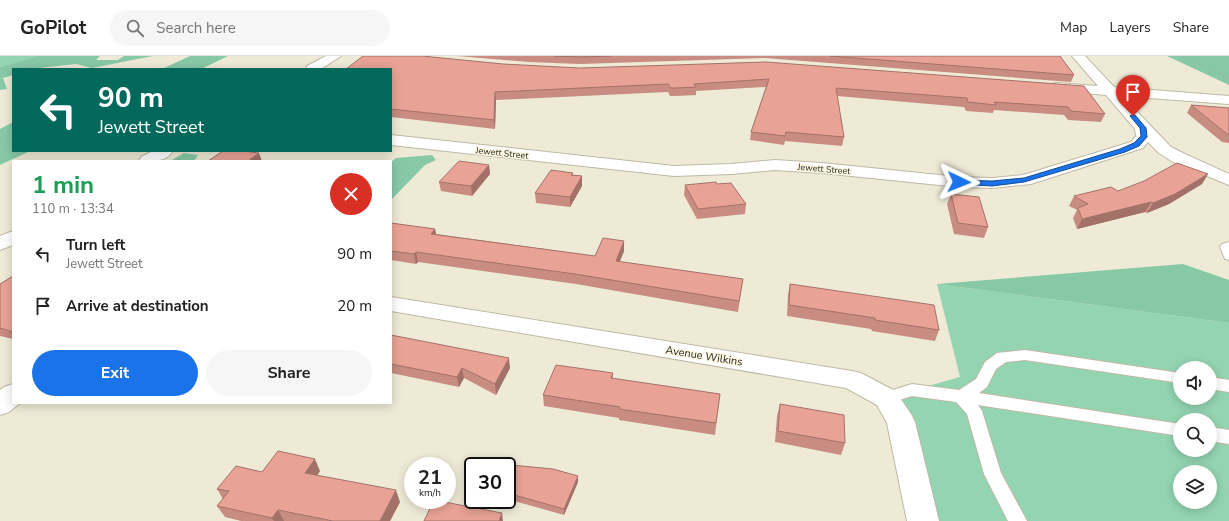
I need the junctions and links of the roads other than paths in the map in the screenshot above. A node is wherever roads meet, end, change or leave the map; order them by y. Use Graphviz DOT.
graph roads {
  1 [pos="335,56"];
  2 [pos="1078,56"];
  3 [pos="314,68"];
  4 [pos="1042,86"];
  5 [pos="1111,92"];
  6 [pos="1229,100"];
  7 [pos="1143,128"];
  8 [pos="392,140"];
  9 [pos="1122,150"];
  10 [pos="163,152"];
  11 [pos="1178,158"];
  12 [pos="150,160"];
  13 [pos="1229,180"];
  14 [pos="1229,246"];
  15 [pos="1229,256"];
  16 [pos="392,304"];
  17 [pos="1173,377"];
  18 [pos="1217,384"];
  19 [pos="1229,386"];
  20 [pos="12,395"];
  21 [pos="961,397"];
  22 [pos="886,398"];
  23 [pos="0,405"];
  24 [pos="1173,429"];
  25 [pos="1217,435"];
  26 [pos="1229,437"];
  27 [pos="923,521"];
  28 [pos="1018,521"];
  1 -- 3 [label="street"];
  2 -- 5 [label="street"];
  4 -- 5 [label="street"];
  5 -- 6 [label="street"];
  5 -- 7 [label="street"];
  7 -- 9 [label="street, Jewett Street"];
  7 -- 11 [label="street"];
  8 -- 9 [label="street, Jewett Street"];
  9 -- 11 [label="street"];
  10 -- 12 [label="street"];
  11 -- 13 [label="street"];
  14 -- 15 [label="lane"];
  16 -- 22 [label="street, Avenue Wilkins"];
  17 -- 21 [label="lane"];
  18 -- 19 [label="lane"];
  20 -- 23 [label="street"];
  21 -- 22 [label="lane"];
  21 -- 24 [label="lane"];
  21 -- 28 [label="lane"];
  22 -- 27 [label="street"];
  25 -- 26 [label="lane"];
}
